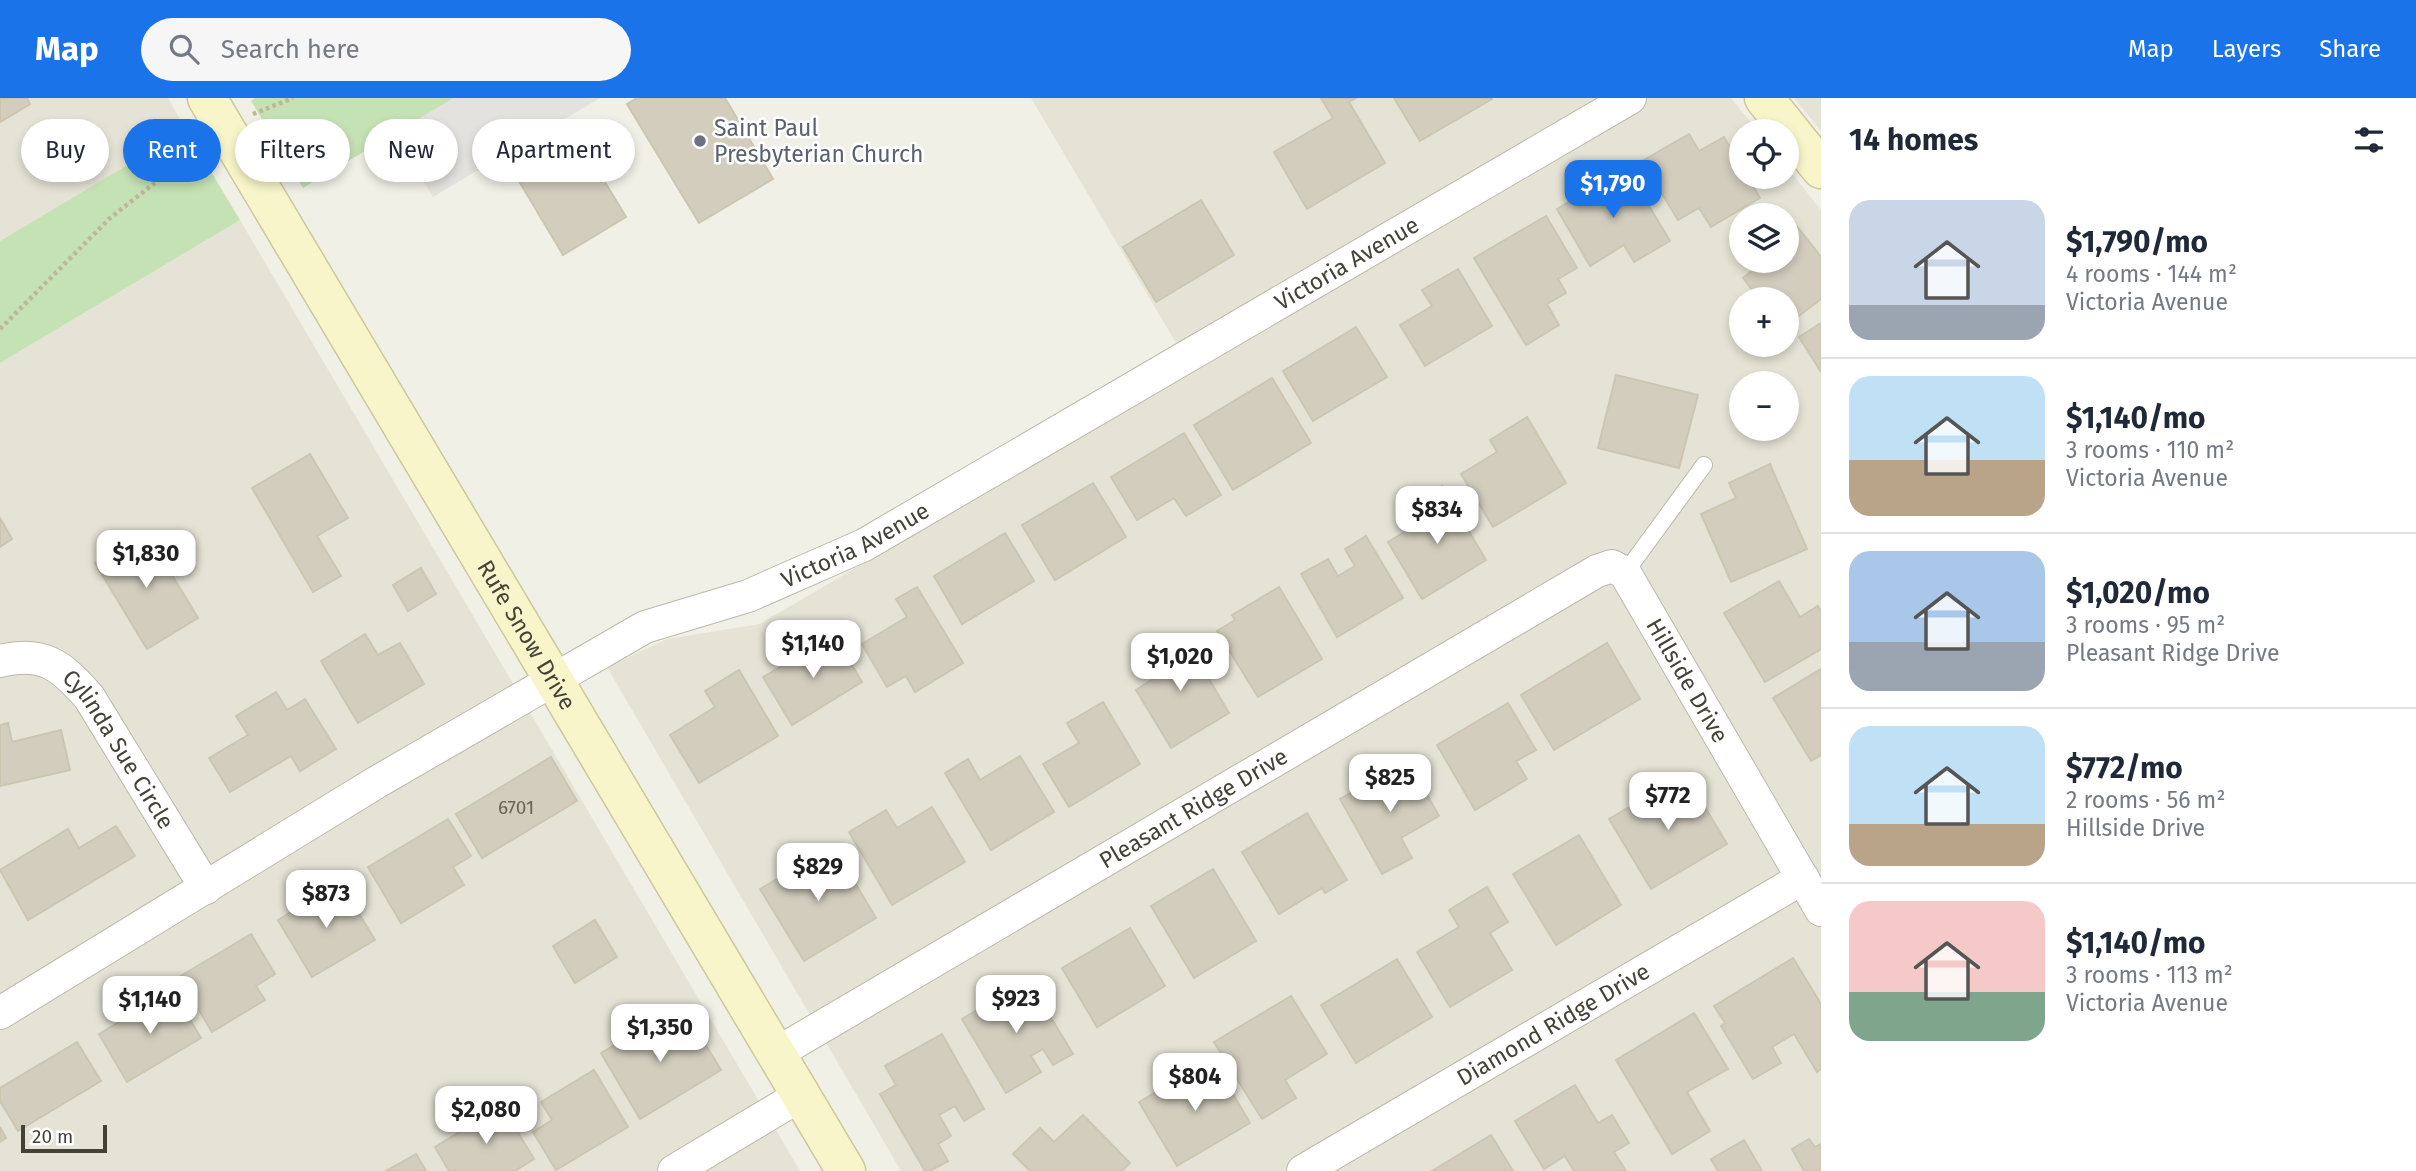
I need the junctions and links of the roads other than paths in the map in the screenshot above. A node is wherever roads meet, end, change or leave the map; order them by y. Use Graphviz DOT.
graph roads {
  1 [pos="208,98"];
  2 [pos="1630,98"];
  3 [pos="1764,98"];
  4 [pos="1821,169"];
  5 [pos="1704,466"];
  6 [pos="1619,569"];
  7 [pos="0,661"];
  8 [pos="555,678"];
  9 [pos="1803,878"];
  10 [pos="206,888"];
  11 [pos="1821,910"];
  12 [pos="0,1013"];
  13 [pos="776,1053"];
  14 [pos="801,1095"];
  15 [pos="674,1171"];
  16 [pos="846,1171"];
  17 [pos="1303,1171"];
  1 -- 8 [label="main road, Rufe Snow Drive"];
  2 -- 8 [label="street, Victoria Avenue"];
  3 -- 4 [label="main road"];
  5 -- 6 [label="lane"];
  6 -- 9 [label="street, Hillside Drive"];
  6 -- 13 [label="street, Pleasant Ridge Drive"];
  7 -- 10 [label="street, Cylinda Sue Circle"];
  8 -- 10 [label="street, Victoria Avenue"];
  8 -- 13 [label="main road, Rufe Snow Drive"];
  9 -- 11 [label="street, Hillside Drive"];
  9 -- 17 [label="street, Diamond Ridge Drive"];
  10 -- 12 [label="street, Victoria Avenue"];
  13 -- 14 [label="main road, Rufe Snow Drive"];
  14 -- 15 [label="street"];
  14 -- 16 [label="main road, Rufe Snow Drive"];
}
